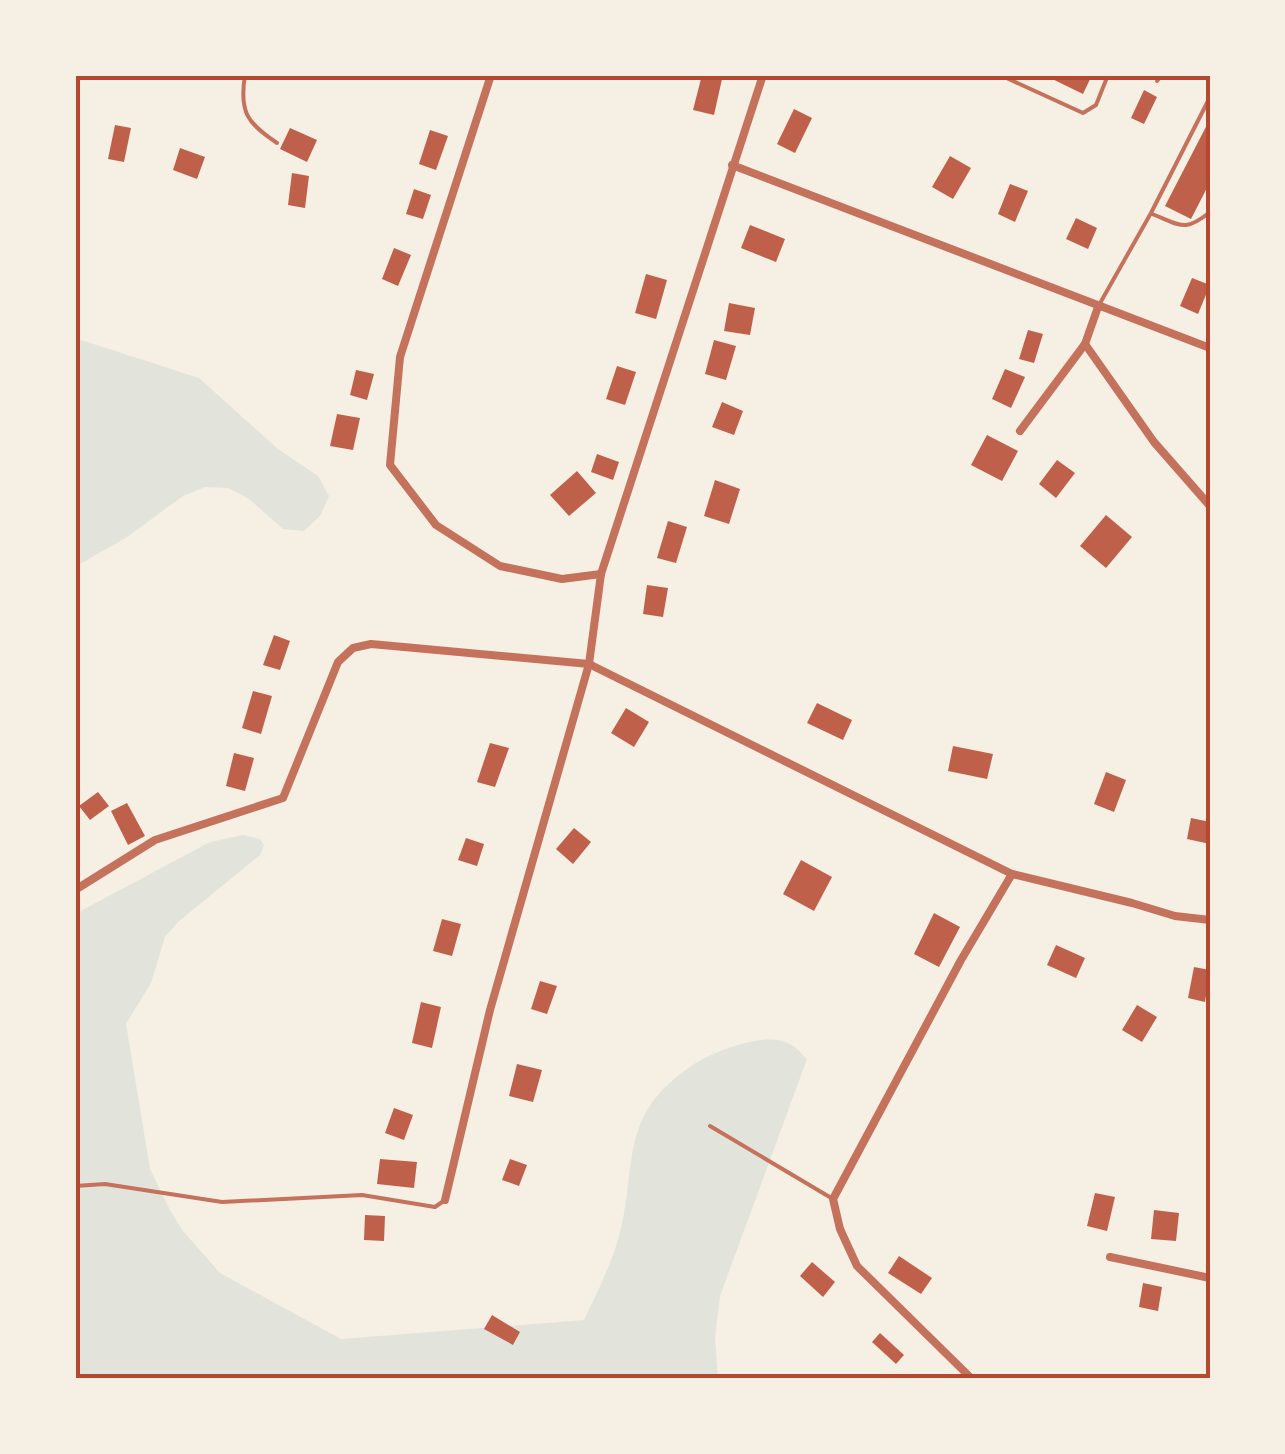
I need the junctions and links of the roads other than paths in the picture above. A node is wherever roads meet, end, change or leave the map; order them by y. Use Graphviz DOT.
graph roads {
  1 [pos="245,75"];
  2 [pos="491,75"];
  3 [pos="762,75"];
  4 [pos="1000,75"];
  5 [pos="1108,75"];
  6 [pos="1162,75"];
  7 [pos="1157,80"];
  8 [pos="1210,98"];
  9 [pos="277,143"];
  10 [pos="732,165"];
  11 [pos="1210,212"];
  12 [pos="1151,213"];
  13 [pos="1098,307"];
  14 [pos="1085,344"];
  15 [pos="1210,348"];
  16 [pos="1020,431"];
  17 [pos="1210,506"];
  18 [pos="601,574"];
  19 [pos="589,664"];
  20 [pos="1012,874"];
  21 [pos="75,890"];
  22 [pos="1210,920"];
  23 [pos="710,1126"];
  24 [pos="75,1186"];
  25 [pos="833,1199"];
  26 [pos="445,1200"];
  27 [pos="1110,1257"];
  28 [pos="1210,1278"];
  29 [pos="972,1379"];
  1 -- 9 [label="lane"];
  2 -- 18 [label="street"];
  3 -- 10 [label="street"];
  4 -- 5 [label="lane"];
  6 -- 7 [label="lane"];
  8 -- 12 [label="lane"];
  10 -- 13 [label="street"];
  10 -- 18 [label="street"];
  11 -- 12 [label="lane"];
  12 -- 13 [label="lane"];
  13 -- 14 [label="street"];
  13 -- 15 [label="street"];
  14 -- 16 [label="street"];
  14 -- 17 [label="street"];
  18 -- 19 [label="street"];
  19 -- 20 [label="street"];
  19 -- 21 [label="street"];
  19 -- 26 [label="street"];
  20 -- 22 [label="street"];
  20 -- 25 [label="street"];
  23 -- 25 [label="lane"];
  24 -- 26 [label="lane"];
  25 -- 29 [label="street"];
  27 -- 28 [label="street"];
}
